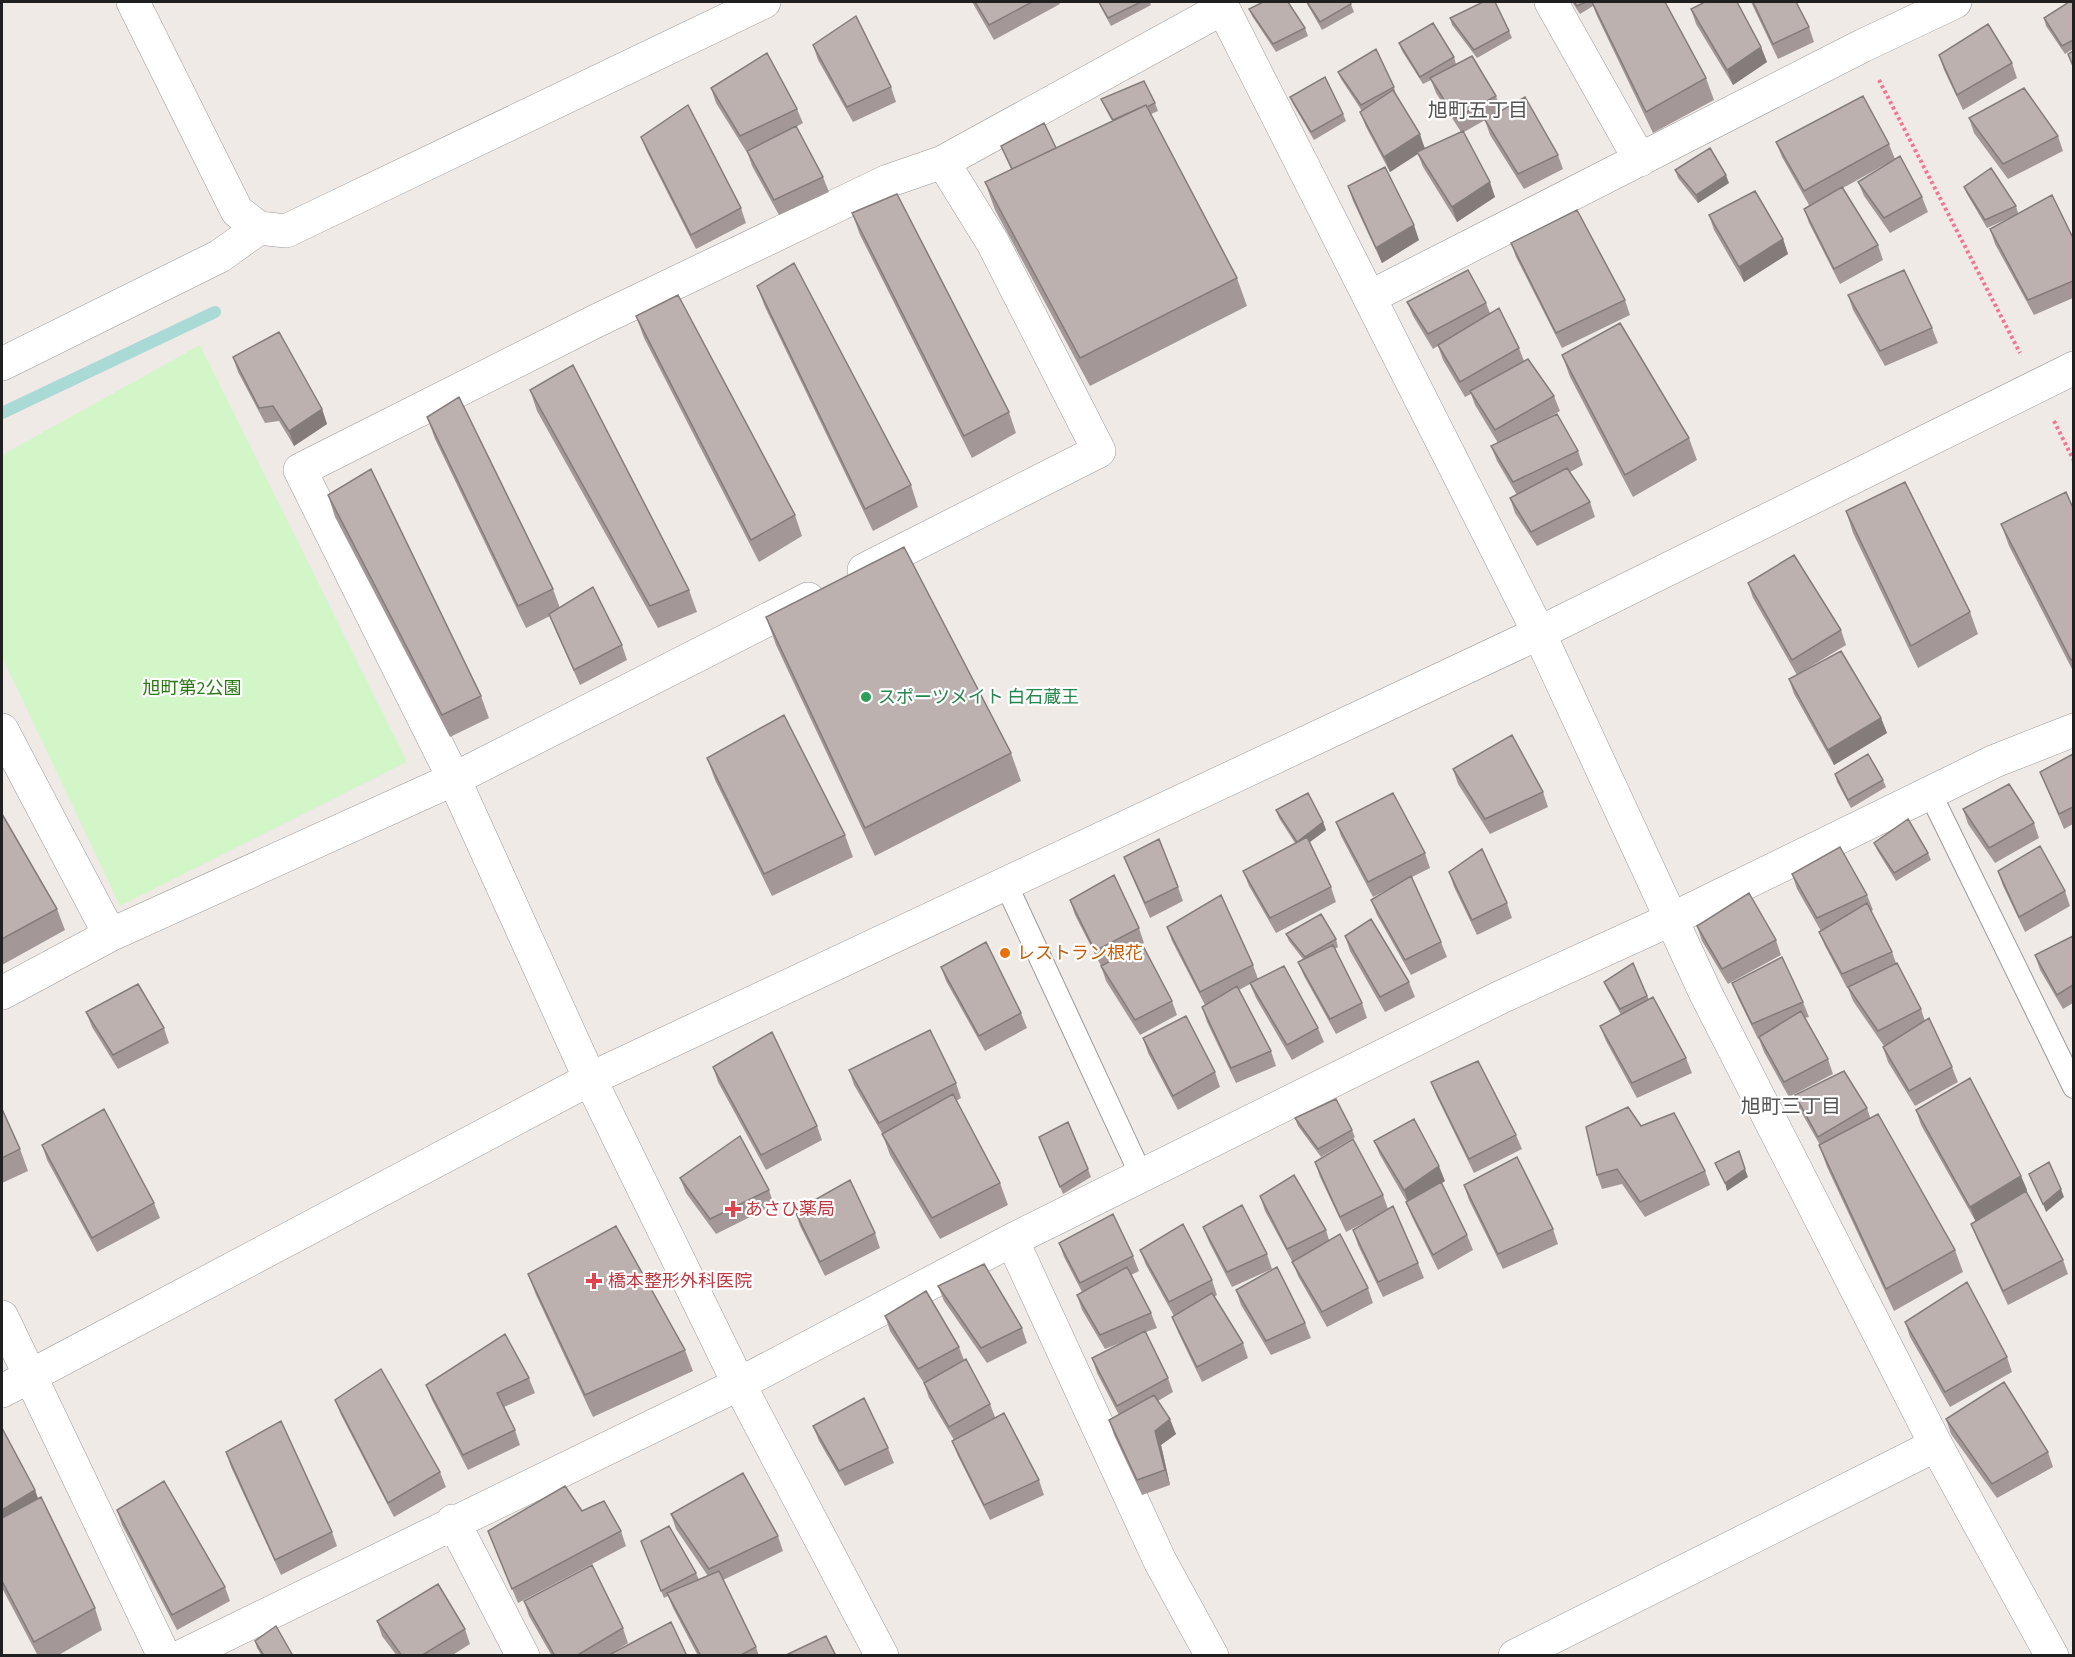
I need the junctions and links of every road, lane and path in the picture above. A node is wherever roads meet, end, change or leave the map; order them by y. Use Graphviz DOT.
graph roads {
  1 [pos="133,2"];
  2 [pos="765,2"];
  3 [pos="1551,2"];
  4 [pos="1955,2"];
  5 [pos="1221,5"];
  6 [pos="1862,46"];
  7 [pos="1640,160"];
  8 [pos="943,162"];
  9 [pos="259,228"];
  10 [pos="1370,297"];
  11 [pos="2,364"];
  12 [pos="2073,368"];
  13 [pos="2037,386"];
  14 [pos="1539,633"];
  15 [pos="2,730"];
  16 [pos="2073,730"];
  17 [pos="454,779"];
  18 [pos="1930,793"];
  19 [pos="1006,884"];
  20 [pos="1674,918"];
  21 [pos="110,935"];
  22 [pos="2,993"];
  23 [pos="590,1079"];
  24 [pos="2073,1087"];
  25 [pos="1142,1177"];
  26 [pos="1012,1240"];
  27 [pos="2,1317"];
  28 [pos="31,1376"];
  29 [pos="739,1384"];
  30 [pos="2,1391"];
  31 [pos="1936,1445"];
  32 [pos="453,1521"];
  33 [pos="164,1656"];
  34 [pos="182,1656"];
  35 [pos="523,1656"];
  36 [pos="882,1656"];
  37 [pos="1212,1656"];
  38 [pos="1515,1656"];
  39 [pos="2052,1656"];
  1 -- 9 [label="street"];
  2 -- 9 [label="street"];
  3 -- 7 [label="street"];
  4 -- 6 [label="street"];
  5 -- 8 [label="street"];
  5 -- 10 [label="street"];
  6 -- 7 [label="street"];
  6 -- 13 [label="path"];
  7 -- 10 [label="street"];
  8 -- 17 [label="street"];
  8 -- 17 [label="street"];
  9 -- 11 [label="street"];
  10 -- 14 [label="street"];
  12 -- 13 [label="street"];
  13 -- 14 [label="street"];
  14 -- 19 [label="street"];
  14 -- 20 [label="street"];
  15 -- 21 [label="street"];
  16 -- 18 [label="street"];
  17 -- 21 [label="street"];
  17 -- 23 [label="street"];
  18 -- 20 [label="street"];
  18 -- 24 [label="lane"];
  19 -- 23 [label="street"];
  19 -- 25 [label="lane"];
  20 -- 25 [label="street"];
  20 -- 31 [label="street"];
  21 -- 22 [label="street"];
  23 -- 28 [label="street"];
  23 -- 29 [label="street"];
  25 -- 26 [label="street"];
  26 -- 29 [label="street"];
  26 -- 37 [label="street"];
  27 -- 28 [label="street"];
  28 -- 30 [label="street"];
  28 -- 33 [label="street"];
  29 -- 32 [label="street"];
  29 -- 36 [label="street"];
  31 -- 38 [label="street"];
  31 -- 39 [label="street"];
  32 -- 34 [label="street"];
  32 -- 35 [label="street"];
}
